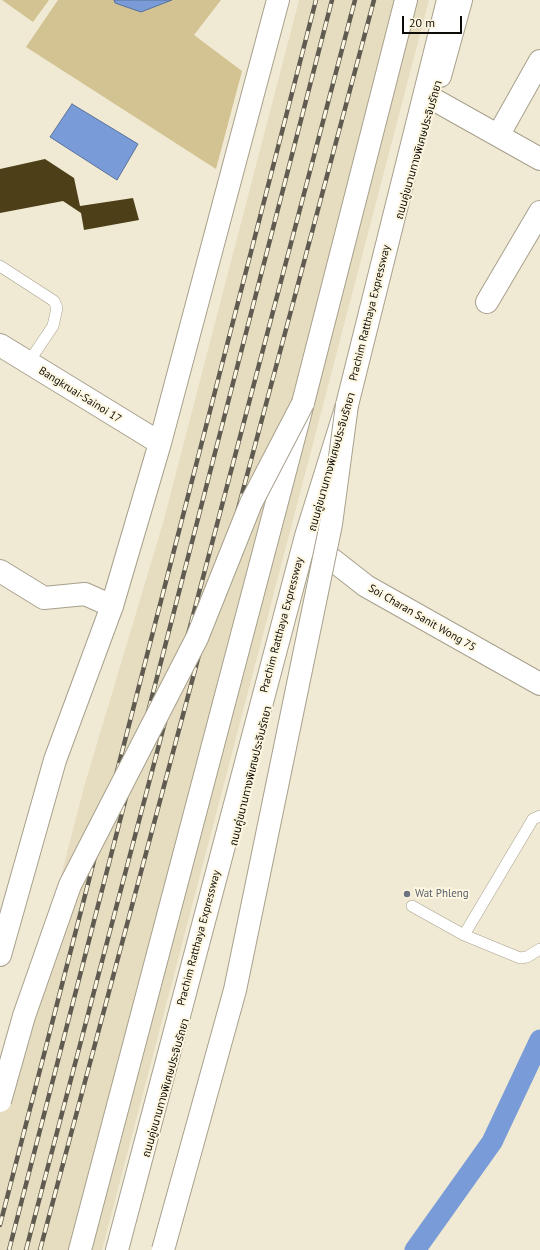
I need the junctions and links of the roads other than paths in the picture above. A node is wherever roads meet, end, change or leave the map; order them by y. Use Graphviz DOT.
graph roads {
  1 [pos="278,0"];
  2 [pos="406,0"];
  3 [pos="448,0"];
  4 [pos="461,0"];
  5 [pos="540,61"];
  6 [pos="433,99"];
  7 [pos="499,134"];
  8 [pos="540,159"];
  9 [pos="540,212"];
  10 [pos="0,266"];
  11 [pos="488,302"];
  12 [pos="0,345"];
  13 [pos="28,362"];
  14 [pos="303,403"];
  15 [pos="346,405"];
  16 [pos="160,443"];
  17 [pos="310,542"];
  18 [pos="0,571"];
  19 [pos="112,606"];
  20 [pos="540,684"];
  21 [pos="540,816"];
  22 [pos="412,906"];
  23 [pos="464,935"];
  24 [pos="540,949"];
  25 [pos="0,956"];
  26 [pos="0,1101"];
  27 [pos="80,1250"];
  28 [pos="117,1250"];
  29 [pos="121,1250"];
  30 [pos="163,1250"];
  1 -- 16 [label="main road"];
  2 -- 14 [label="main road"];
  3 -- 15 [label="main road, Prachim Ratthaya Expressway"];
  4 -- 6 [label="main road, ถนนคู่ขนานทางพิเศษประจิมรัถยา"];
  5 -- 7 [label="main road"];
  6 -- 7 [label="main road"];
  6 -- 17 [label="main road, ถนนคู่ขนานทางพิเศษประจิมรัถยา"];
  7 -- 8 [label="main road"];
  9 -- 11 [label="main road"];
  10 -- 13 [label="lane"];
  12 -- 13 [label="main road, Bangkruai-Sainoi 17"];
  13 -- 16 [label="main road, Bangkruai-Sainoi 17"];
  14 -- 26 [label="main road, bridge"];
  14 -- 27 [label="main road, bridge"];
  15 -- 28 [label="main road, Prachim Ratthaya Expressway, bridge"];
  15 -- 30 [label="main road, bridge"];
  16 -- 19 [label="main road"];
  17 -- 20 [label="main road, Soi Charan Sanit Wong 75"];
  17 -- 29 [label="main road, ถนนคู่ขนานทางพิเศษประจิมรัถยา"];
  18 -- 19 [label="main road"];
  19 -- 25 [label="main road"];
  21 -- 23 [label="lane"];
  22 -- 23 [label="lane"];
  23 -- 24 [label="lane"];
}
